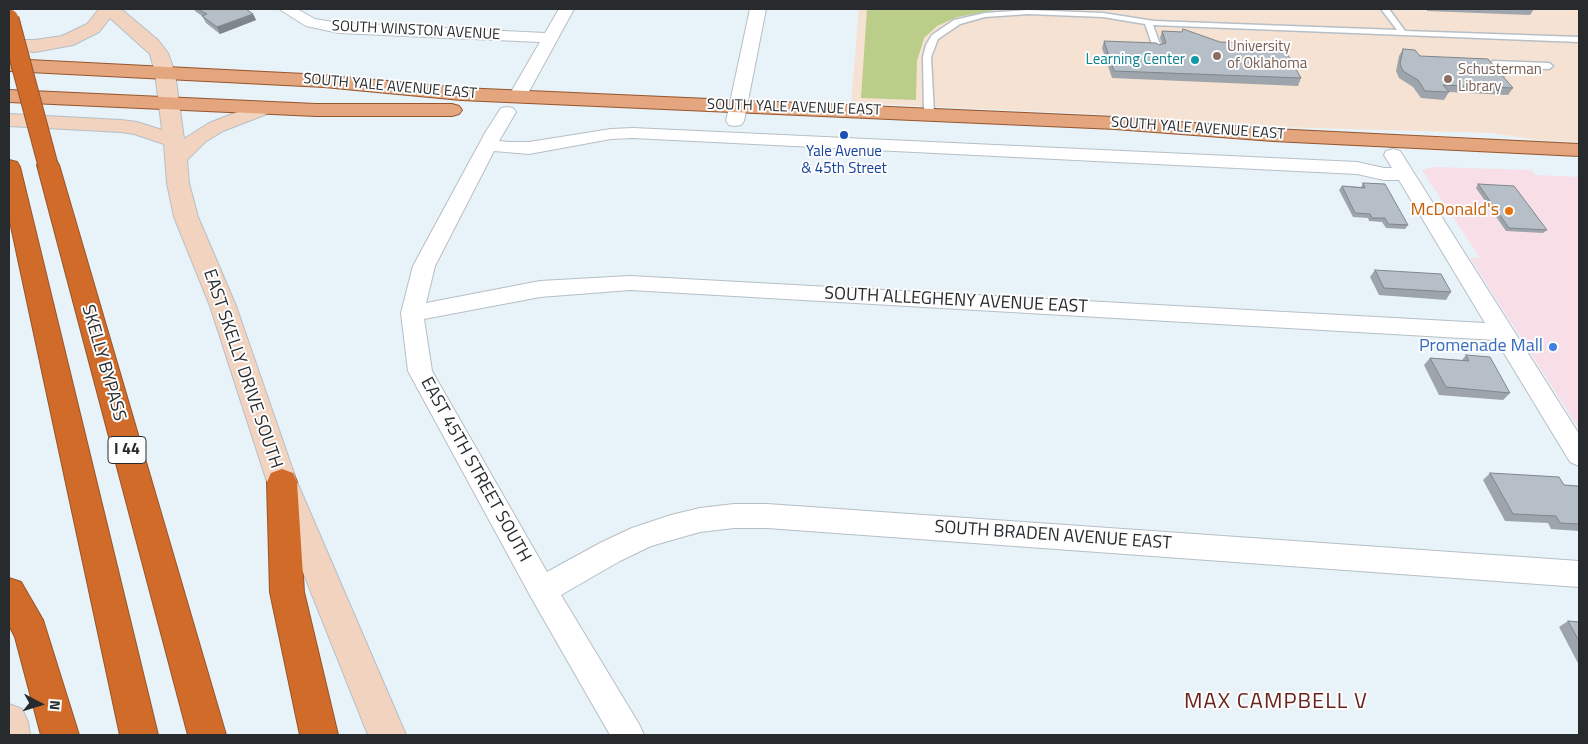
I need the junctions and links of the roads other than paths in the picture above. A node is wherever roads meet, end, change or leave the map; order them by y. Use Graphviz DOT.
graph roads {
  1 [pos="110,9"];
  2 [pos="287,9"];
  3 [pos="566,9"];
  4 [pos="758,9"];
  5 [pos="1385,9"];
  6 [pos="1102,12"];
  7 [pos="9,19"];
  8 [pos="1148,22"];
  9 [pos="1403,33"];
  10 [pos="549,38"];
  11 [pos="1579,40"];
  12 [pos="9,45"];
  13 [pos="1157,47"];
  14 [pos="9,65"];
  15 [pos="1549,66"];
  16 [pos="165,73"];
  17 [pos="1502,74"];
  18 [pos="9,96"];
  19 [pos="170,103"];
  20 [pos="512,104"];
  21 [pos="265,108"];
  22 [pos="737,114"];
  23 [pos="9,120"];
  24 [pos="929,121"];
  25 [pos="488,144"];
  26 [pos="175,150"];
  27 [pos="1579,150"];
  28 [pos="1394,157"];
  29 [pos="1579,164"];
  30 [pos="9,168"];
  31 [pos="412,313"];
  32 [pos="1501,332"];
  33 [pos="1579,455"];
  34 [pos="282,482"];
  35 [pos="1579,574"];
  36 [pos="542,590"];
  37 [pos="9,593"];
  38 [pos="9,722"];
  39 [pos="10,735"];
  40 [pos="60,735"];
  41 [pos="139,735"];
  42 [pos="207,735"];
  43 [pos="319,735"];
  44 [pos="387,735"];
  45 [pos="628,735"];
  1 -- 12 [label="main road"];
  1 -- 16 [label="main road, EAST SKELLY DRIVE SOUTH"];
  2 -- 10 [label="street, SOUTH WINSTON AVENUE"];
  3 -- 10 [label="street, EAST 45TH STREET SOUTH"];
  4 -- 22 [label="street"];
  5 -- 9 [label="lane"];
  6 -- 8 [label="lane"];
  6 -- 24 [label="lane"];
  7 -- 42 [label="highway, SKELLY BYPASS / I 44, bridge"];
  8 -- 9 [label="lane"];
  8 -- 13 [label="lane"];
  9 -- 11 [label="lane"];
  10 -- 20 [label="street, EAST 45TH STREET SOUTH"];
  14 -- 16 [label="main road, SOUTH YALE AVENUE EAST"];
  15 -- 17 [label="lane"];
  16 -- 19 [label="main road, EAST SKELLY DRIVE SOUTH"];
  16 -- 20 [label="main road, SOUTH YALE AVENUE EAST"];
  18 -- 19 [label="main road, SOUTH YALE AVENUE EAST"];
  19 -- 21 [label="main road, SOUTH YALE AVENUE EAST"];
  19 -- 26 [label="main road, EAST SKELLY DRIVE SOUTH"];
  20 -- 21 [label="main road, SOUTH YALE AVENUE EAST"];
  20 -- 22 [label="main road, SOUTH YALE AVENUE EAST"];
  20 -- 25 [label="street, EAST 45TH STREET SOUTH"];
  21 -- 26 [label="main road"];
  22 -- 24 [label="main road, SOUTH YALE AVENUE EAST"];
  23 -- 26 [label="main road"];
  24 -- 28 [label="main road, SOUTH YALE AVENUE EAST"];
  25 -- 28 [label="street, SOUTH YALE AVENUE EAST"];
  25 -- 31 [label="street, EAST 45TH STREET SOUTH"];
  26 -- 34 [label="main road, EAST SKELLY DRIVE SOUTH"];
  27 -- 28 [label="main road, SOUTH YALE AVENUE EAST"];
  28 -- 29 [label="main road, SOUTH YALE AVENUE EAST"];
  28 -- 32 [label="street"];
  30 -- 41 [label="highway"];
  31 -- 32 [label="street, SOUTH ALLEGHENY AVENUE EAST"];
  31 -- 36 [label="street, EAST 45TH STREET SOUTH"];
  32 -- 33 [label="street"];
  34 -- 43 [label="highway"];
  34 -- 44 [label="main road, EAST SKELLY DRIVE SOUTH"];
  35 -- 36 [label="street, SOUTH BRADEN AVENUE EAST"];
  36 -- 45 [label="street, EAST 45TH STREET SOUTH"];
  37 -- 40 [label="highway"];
  38 -- 39 [label="main road"];
}
